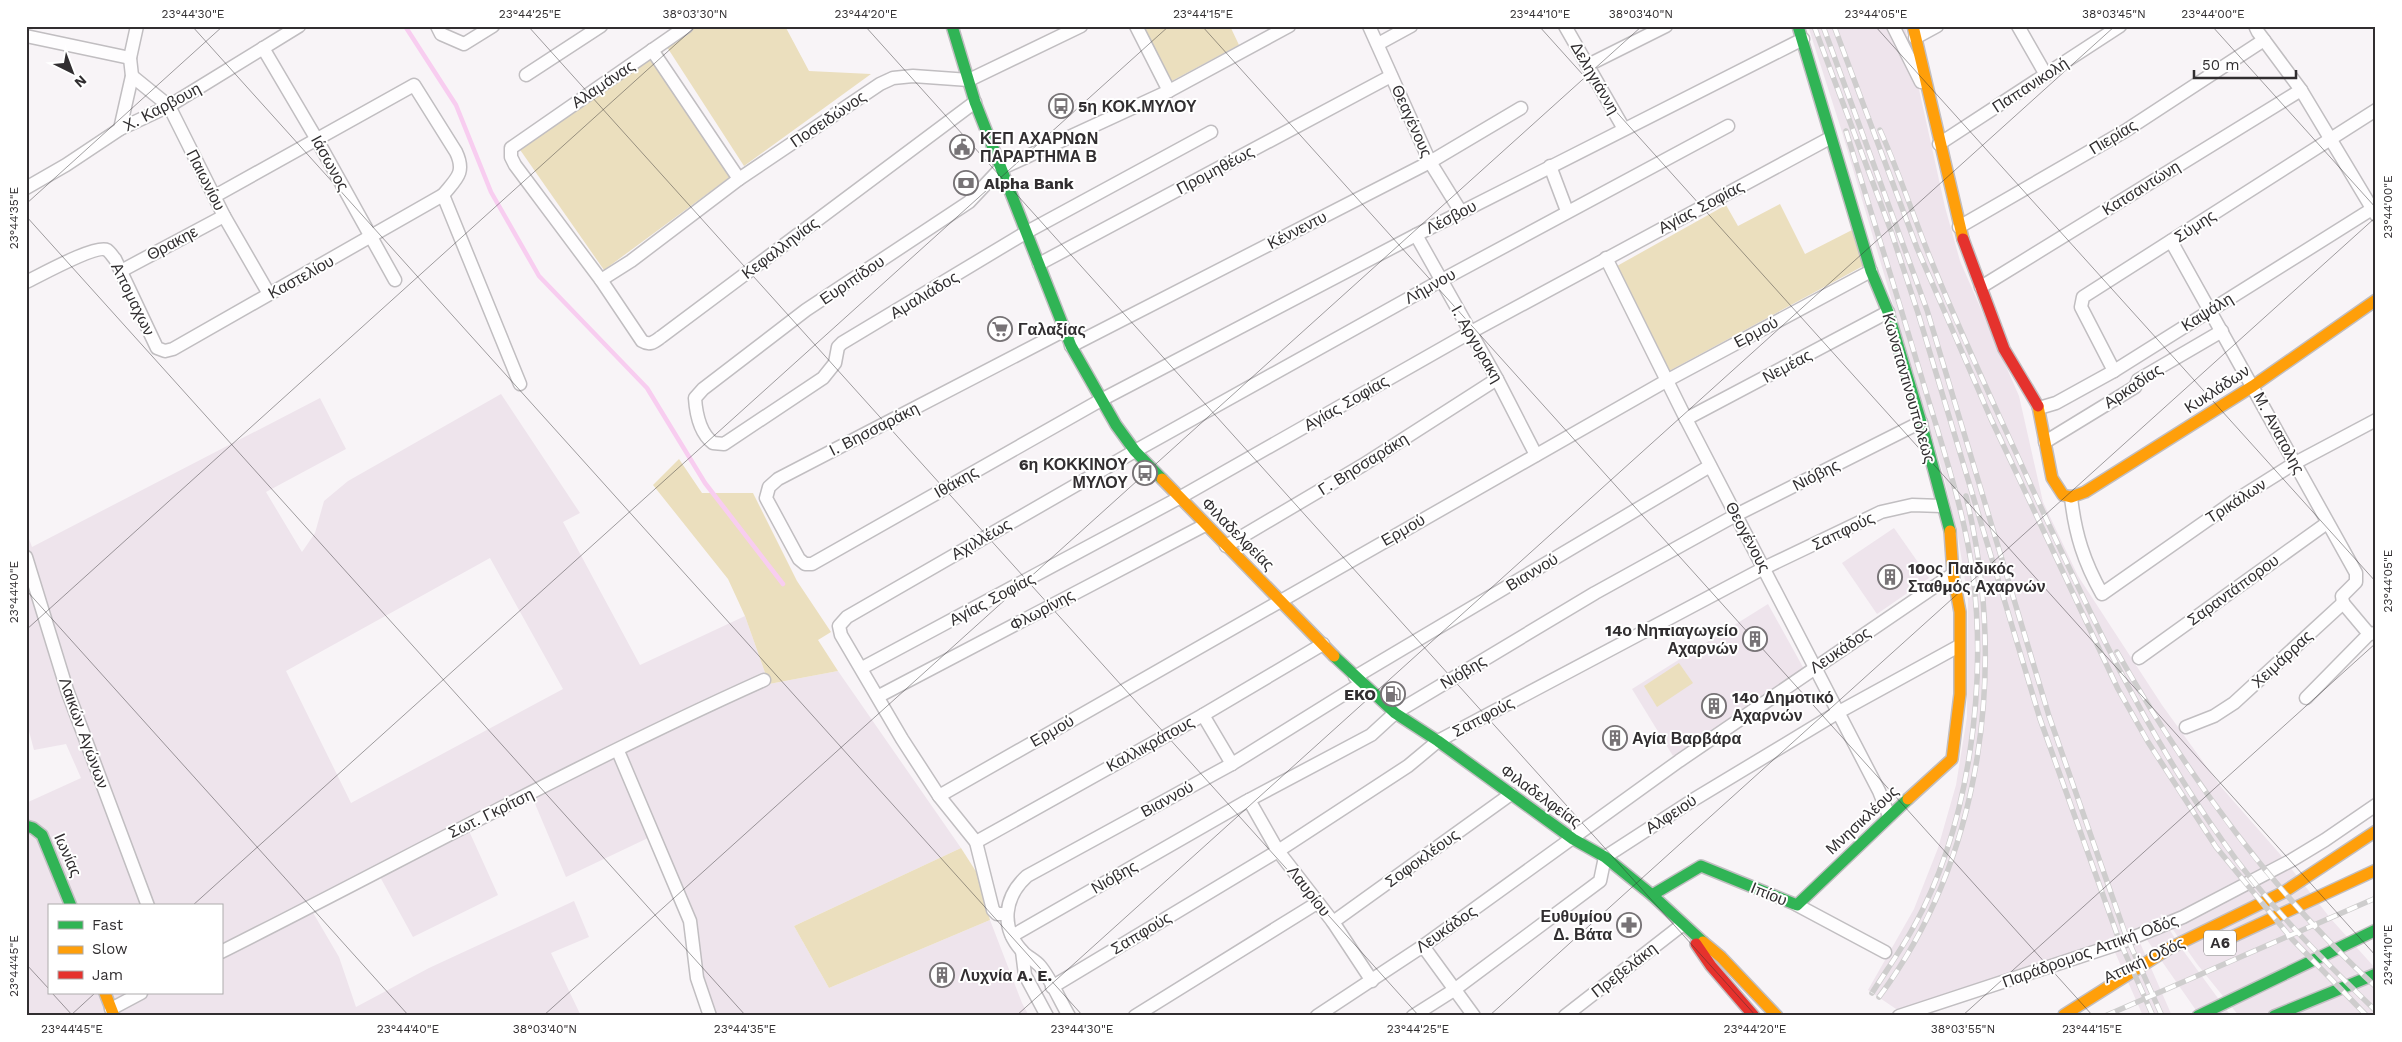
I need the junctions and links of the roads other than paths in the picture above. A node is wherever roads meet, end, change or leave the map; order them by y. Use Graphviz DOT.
graph roads {
  1 [pos="27,26"];
  2 [pos="137,26"];
  3 [pos="299,26"];
  4 [pos="437,26"];
  5 [pos="493,26"];
  6 [pos="602,26"];
  7 [pos="687,26"];
  8 [pos="952,26"];
  9 [pos="1080,26"];
  10 [pos="1136,26"];
  11 [pos="1289,26"];
  12 [pos="1369,26"];
  13 [pos="1411,26"];
  14 [pos="1565,26"];
  15 [pos="1666,26"];
  16 [pos="1798,26"];
  17 [pos="1893,26"];
  18 [pos="1937,26"];
  19 [pos="2018,26"];
  20 [pos="2120,26"];
  21 [pos="2257,27"];
  22 [pos="26,30"];
  23 [pos="1914,32"];
  24 [pos="26,36"];
  25 [pos="1803,39"];
  26 [pos="2264,40"];
  27 [pos="1378,44"];
  28 [pos="263,48"];
  29 [pos="652,50"];
  30 [pos="130,58"];
  31 [pos="1588,65"];
  32 [pos="526,74"];
  33 [pos="2046,75"];
  34 [pos="132,76"];
  35 [pos="1391,76"];
  36 [pos="969,80"];
  37 [pos="2301,90"];
  38 [pos="1169,91"];
  39 [pos="1929,98"];
  40 [pos="975,102"];
  41 [pos="169,106"];
  42 [pos="1521,108"];
  43 [pos="2376,110"];
  44 [pos="1728,126"];
  45 [pos="120,129"];
  46 [pos="1624,129"];
  47 [pos="1211,132"];
  48 [pos="316,138"];
  49 [pos="1830,138"];
  50 [pos="2329,139"];
  51 [pos="1939,144"];
  52 [pos="1430,162"];
  53 [pos="1550,166"];
  54 [pos="1000,169"];
  55 [pos="739,179"];
  56 [pos="26,188"];
  57 [pos="443,195"];
  58 [pos="215,196"];
  59 [pos="1567,211"];
  60 [pos="1461,212"];
  61 [pos="2374,212"];
  62 [pos="224,216"];
  63 [pos="1959,227"];
  64 [pos="1025,233"];
  65 [pos="1416,235"];
  66 [pos="371,238"];
  67 [pos="2171,241"];
  68 [pos="1606,258"];
  69 [pos="1039,264"];
  70 [pos="1871,270"];
  71 [pos="121,271"];
  72 [pos="395,280"];
  73 [pos="601,280"];
  74 [pos="1440,280"];
  75 [pos="26,282"];
  76 [pos="1981,287"];
  77 [pos="269,294"];
  78 [pos="2376,300"];
  79 [pos="2209,310"];
  80 [pos="1888,312"];
  81 [pos="1065,330"];
  82 [pos="2222,331"];
  83 [pos="1471,332"];
  84 [pos="1071,346"];
  85 [pos="157,348"];
  86 [pos="2114,371"];
  87 [pos="1497,379"];
  88 [pos="1666,381"];
  89 [pos="520,384"];
  90 [pos="2253,386"];
  91 [pos="702,389"];
  92 [pos="1101,400"];
  93 [pos="2039,408"];
  94 [pos="1686,420"];
  95 [pos="2376,420"];
  96 [pos="1921,422"];
  97 [pos="2045,442"];
  98 [pos="1135,451"];
  99 [pos="1536,455"];
  100 [pos="2295,464"];
  101 [pos="1710,466"];
  102 [pos="2071,497"];
  103 [pos="1180,498"];
  104 [pos="1942,506"];
  105 [pos="1736,515"];
  106 [pos="2327,523"];
  107 [pos="1205,525"];
  108 [pos="1226,546"];
  109 [pos="26,557"];
  110 [pos="812,564"];
  111 [pos="1764,568"];
  112 [pos="2356,573"];
  113 [pos="1953,574"];
  114 [pos="1281,600"];
  115 [pos="2343,603"];
  116 [pos="2372,634"];
  117 [pos="1323,644"];
  118 [pos="1959,646"];
  119 [pos="2138,658"];
  120 [pos="1815,667"];
  121 [pos="862,668"];
  122 [pos="764,680"];
  123 [pos="1358,680"];
  124 [pos="879,696"];
  125 [pos="2306,698"];
  126 [pos="1395,713"];
  127 [pos="1837,713"];
  128 [pos="1203,715"];
  129 [pos="2186,727"];
  130 [pos="1438,741"];
  131 [pos="618,751"];
  132 [pos="1952,759"];
  133 [pos="1232,764"];
  134 [pos="1511,794"];
  135 [pos="939,796"];
  136 [pos="1248,800"];
  137 [pos="2376,805"];
  138 [pos="1888,816"];
  139 [pos="26,826"];
  140 [pos="2376,831"];
  141 [pos="1573,839"];
  142 [pos="976,842"];
  143 [pos="1278,851"];
  144 [pos="1605,857"];
  145 [pos="2376,870"];
  146 [pos="1652,895"];
  147 [pos="1316,903"];
  148 [pos="70,904"];
  149 [pos="147,904"];
  150 [pos="1797,905"];
  151 [pos="1007,914"];
  152 [pos="1333,922"];
  153 [pos="1682,925"];
  154 [pos="2376,930"];
  155 [pos="1012,936"];
  156 [pos="2376,937"];
  157 [pos="2348,944"];
  158 [pos="1423,946"];
  159 [pos="2206,949"];
  160 [pos="222,951"];
  161 [pos="1022,951"];
  162 [pos="1885,952"];
  163 [pos="2376,974"];
  164 [pos="2144,978"];
  165 [pos="1372,981"];
  166 [pos="1052,987"];
  167 [pos="1454,990"];
  168 [pos="104,994"];
  169 [pos="140,994"];
  170 [pos="112,1013"];
  171 [pos="710,1016"];
  172 [pos="1047,1016"];
  173 [pos="1070,1016"];
  174 [pos="1135,1016"];
  175 [pos="1317,1016"];
  176 [pos="1413,1016"];
  177 [pos="1474,1016"];
  178 [pos="1565,1016"];
  179 [pos="1754,1016"];
  180 [pos="1777,1016"];
  181 [pos="1899,1016"];
  182 [pos="2063,1016"];
  183 [pos="2198,1016"];
  184 [pos="2274,1016"];
  1 -- 22 [label="street"];
  2 -- 30 [label="street"];
  3 -- 28 [label="street, Χ. Καρβουη"];
  4 -- 5 [label="street"];
  6 -- 32 [label="street"];
  7 -- 29 [label="street, Αλαμάνας"];
  8 -- 36 [label="main road, Φιλαδελφείας"];
  9 -- 36 [label="street"];
  10 -- 38 [label="street"];
  11 -- 38 [label="street"];
  12 -- 27 [label="street, Θεαγένους"];
  13 -- 27 [label="street"];
  14 -- 31 [label="street, Δεληγιάννη"];
  15 -- 31 [label="street"];
  16 -- 25 [label="main road, Κωνσταντινουπόλεως"];
  17 -- 39 [label="street"];
  18 -- 23 [label="street"];
  19 -- 33 [label="street"];
  20 -- 33 [label="street, Παπανικολή"];
  21 -- 26 [label="street"];
  23 -- 39 [label="main road"];
  24 -- 30 [label="street"];
  25 -- 46 [label="street, Λέσβου"];
  25 -- 49 [label="main road, Κωνσταντινουπόλεως"];
  26 -- 37 [label="street"];
  26 -- 63 [label="street, Πιερίας"];
  27 -- 35 [label="street, Θεαγένους"];
  28 -- 41 [label="street, Χ. Καρβουη"];
  28 -- 48 [label="street, Ιάσωνος"];
  29 -- 55 [label="street"];
  29 -- 73 [label="street, Αλαμάνας"];
  30 -- 34 [label="street"];
  31 -- 46 [label="street, Δεληγιάννη"];
  33 -- 51 [label="street, Παπανικολή"];
  34 -- 41 [label="street, Παιωνίου"];
  34 -- 45 [label="street"];
  35 -- 52 [label="street, Θεαγένους"];
  35 -- 69 [label="street, Προμηθέως"];
  36 -- 40 [label="main road, Φιλαδελφείας"];
  36 -- 55 [label="street, Ποσειδώνος"];
  37 -- 50 [label="street"];
  37 -- 76 [label="street, Κατσαντώνη"];
  38 -- 54 [label="street"];
  39 -- 51 [label="main road"];
  40 -- 54 [label="main road, Φιλαδελφείας"];
  40 -- 73 [label="street, Κεφαλληνίας"];
  41 -- 45 [label="street, Χ. Καρβουη"];
  41 -- 58 [label="street, Παιωνίου"];
  42 -- 52 [label="street, Κέννεντυ"];
  43 -- 50 [label="street, Σύμης"];
  44 -- 59 [label="street, Λήμνου"];
  45 -- 56 [label="street, Χ. Καρβουη"];
  46 -- 53 [label="street, Λέσβου"];
  47 -- 64 [label="street, Αμαλιάδος"];
  48 -- 57 [label="street"];
  48 -- 58 [label="street"];
  48 -- 66 [label="street, Ιάσωνος"];
  49 -- 68 [label="street, Αγίας Σοφίας"];
  49 -- 70 [label="main road, Κωνσταντινουπόλεως"];
  50 -- 61 [label="street"];
  50 -- 67 [label="street, Σύμης"];
  51 -- 63 [label="main road"];
  52 -- 60 [label="street, Θεαγένους"];
  52 -- 84 [label="street, Κέννεντυ"];
  53 -- 59 [label="street"];
  53 -- 60 [label="street, Λέσβου"];
  54 -- 64 [label="main road, Φιλαδελφείας"];
  54 -- 91 [label="street, Ευριπίδου"];
  55 -- 73 [label="street, Ποσειδώνος"];
  57 -- 66 [label="street, Καστελίου"];
  57 -- 89 [label="street"];
  58 -- 62 [label="street, Παιωνίου"];
  59 -- 74 [label="street, Λήμνου"];
  60 -- 65 [label="street, Λέσβου"];
  61 -- 79 [label="street, Καψάλη"];
  62 -- 71 [label="street, Θρακηε"];
  62 -- 77 [label="street, Παιωνίου"];
  63 -- 76 [label="main road"];
  64 -- 69 [label="main road, Φιλαδελφείας"];
  64 -- 91 [label="street, Αμαλιάδος"];
  65 -- 74 [label="street, Ι. Αργυρακη"];
  65 -- 92 [label="street, Λέσβου"];
  66 -- 72 [label="street, Ιάσωνος"];
  66 -- 77 [label="street, Καστελίου"];
  67 -- 79 [label="street, Μ. Ανατολης"];
  67 -- 86 [label="street, Σύμης"];
  68 -- 83 [label="street, Αγίας Σοφίας"];
  68 -- 88 [label="street, Θεογένους"];
  69 -- 81 [label="main road, Φιλαδελφείας"];
  70 -- 80 [label="main road, Κωνσταντινουπόλεως"];
  70 -- 88 [label="street, Ερμού"];
  71 -- 75 [label="street, Απομαχων"];
  71 -- 85 [label="street, Απομαχων"];
  74 -- 83 [label="street, Ι. Αργυρακη"];
  74 -- 98 [label="street, Λήμνου"];
  76 -- 93 [label="main road"];
  77 -- 85 [label="street, Καστελίου"];
  78 -- 90 [label="main road, Κυκλάδων"];
  79 -- 82 [label="street, Μ. Ανατολης"];
  79 -- 86 [label="street, Καψάλη"];
  80 -- 94 [label="street, Νεμέας"];
  80 -- 96 [label="main road, Κωνσταντινουπόλεως"];
  81 -- 84 [label="main road, Φιλαδελφείας"];
  81 -- 110 [label="street, Ι. Βησσαράκη"];
  82 -- 90 [label="street, Μ. Ανατολης"];
  82 -- 97 [label="street, Αρκαδίας"];
  83 -- 87 [label="street, Ι. Αργυρακη"];
  83 -- 103 [label="street, Αγίας Σοφίας"];
  84 -- 92 [label="main road, Φιλαδελφείας"];
  86 -- 93 [label="street, Καψάλη"];
  87 -- 99 [label="street, Ι. Αργυρακη"];
  87 -- 108 [label="street, Γ. Βησσαράκη"];
  88 -- 94 [label="street, Θεογένους"];
  88 -- 99 [label="street, Ερμού"];
  90 -- 100 [label="street, Μ. Ανατολης"];
  90 -- 102 [label="main road, Κυκλάδων"];
  92 -- 98 [label="main road, Φιλαδελφείας"];
  92 -- 110 [label="street, Ιθάκης"];
  93 -- 97 [label="main road"];
  94 -- 101 [label="street, Θεογένους"];
  95 -- 100 [label="street, Τρικάλων"];
  96 -- 104 [label="main road, Κωνσταντινουπόλεως"];
  96 -- 105 [label="street, Νιόβης"];
  97 -- 102 [label="main road"];
  98 -- 103 [label="main road, Φιλαδελφείας"];
  98 -- 121 [label="street, Αχιλλέως"];
  99 -- 114 [label="street, Ερμού"];
  100 -- 102 [label="street, Τρικάλων"];
  100 -- 106 [label="street, Μ. Ανατολης"];
  101 -- 105 [label="street, Θεογένους"];
  101 -- 123 [label="street, Βιαννού"];
  103 -- 107 [label="main road, Φιλαδελφείας"];
  103 -- 121 [label="street, Αγίας Σοφίας"];
  104 -- 111 [label="street, Σαπφούς"];
  104 -- 113 [label="main road, Κωνσταντινουπόλεως"];
  105 -- 111 [label="street, Θεογένους"];
  105 -- 126 [label="street, Νιόβης"];
  106 -- 112 [label="street, Μ. Ανατολης"];
  106 -- 119 [label="street, Σαραντάπορου"];
  107 -- 108 [label="main road, Φιλαδελφείας"];
  107 -- 124 [label="street, Φλωρίνης"];
  108 -- 114 [label="main road, Φιλαδελφείας"];
  109 -- 149 [label="street, Λαικών Αγώνων"];
  111 -- 120 [label="street, Θεογένους"];
  111 -- 130 [label="street, Σαπφούς"];
  112 -- 115 [label="street, Χειμάρρας"];
  113 -- 118 [label="main road, Κωνσταντινουπόλεως"];
  113 -- 120 [label="street, Λευκάδος"];
  114 -- 117 [label="main road, Φιλαδελφείας"];
  114 -- 135 [label="street, Ερμού"];
  115 -- 116 [label="street"];
  115 -- 129 [label="street, Χειμάρρας"];
  116 -- 125 [label="street"];
  117 -- 123 [label="main road, Φιλαδελφείας"];
  117 -- 128 [label="street, Καλλικράτους"];
  118 -- 127 [label="street, Αλφειού"];
  118 -- 132 [label="main road, Κωνσταντινουπόλεως"];
  120 -- 127 [label="street, Θεογένους"];
  120 -- 141 [label="street, Λευκάδος"];
  121 -- 124 [label="street"];
  122 -- 131 [label="street, Σωτ. Γκρίτση"];
  123 -- 126 [label="main road, Φιλαδελφείας"];
  123 -- 133 [label="street, Βιαννού"];
  124 -- 135 [label="street"];
  126 -- 130 [label="main road, Φιλαδελφείας"];
  126 -- 136 [label="street, Νιόβης"];
  127 -- 138 [label="street, Θεογένους"];
  127 -- 144 [label="street, Αλφειού"];
  128 -- 133 [label="street"];
  128 -- 142 [label="street, Καλλικράτους"];
  130 -- 134 [label="main road, Φιλαδελφείας"];
  130 -- 143 [label="street, Σαπφούς"];
  131 -- 160 [label="street, Σωτ. Γκρίτση"];
  131 -- 171 [label="street"];
  132 -- 138 [label="main road, Μνησικλέους"];
  133 -- 151 [label="street, Βιαννού"];
  134 -- 141 [label="main road, Φιλαδελφείας"];
  134 -- 152 [label="street, Σοφοκλέους"];
  135 -- 142 [label="street"];
  136 -- 143 [label="street, Λαυρίου"];
  136 -- 155 [label="street, Νιόβης"];
  137 -- 181 [label="street, Παράδρομος Αττική Οδός"];
  138 -- 150 [label="main road, Μνησικλέους"];
  139 -- 148 [label="main road, Ιωνίας"];
  140 -- 182 [label="main road"];
  141 -- 144 [label="main road, Φιλαδελφείας"];
  141 -- 158 [label="street, Λευκάδος"];
  142 -- 151 [label="street"];
  143 -- 147 [label="street, Λαυρίου"];
  143 -- 166 [label="street, Σαπφούς"];
  144 -- 146 [label="main road, Φιλαδελφείας"];
  144 -- 167 [label="street"];
  145 -- 159 [label="main road, Αττική Οδός / Α6"];
  146 -- 150 [label="main road, Ιπίου"];
  146 -- 153 [label="main road, Φιλαδελφείας"];
  147 -- 152 [label="street, Λαυρίου"];
  147 -- 174 [label="street"];
  150 -- 162 [label="street, Ιπίου"];
  151 -- 155 [label="street, Βιαννού"];
  152 -- 165 [label="street, Λαυρίου"];
  153 -- 178 [label="street, Πρεβελάκη"];
  153 -- 179 [label="main road, Φιλαδελφείας"];
  153 -- 180 [label="main road, Φιλαδελφείας"];
  154 -- 157 [label="main road"];
  155 -- 161 [label="street"];
  156 -- 157 [label="main road"];
  157 -- 183 [label="main road"];
  158 -- 165 [label="street, Λευκάδος"];
  158 -- 167 [label="street"];
  161 -- 166 [label="street"];
  161 -- 172 [label="street"];
  163 -- 184 [label="main road"];
  164 -- 182 [label="main road, Αττική Οδός"];
  165 -- 175 [label="street, Λευκάδος"];
  166 -- 173 [label="street"];
  167 -- 176 [label="street"];
  167 -- 177 [label="street"];
  168 -- 170 [label="main road"];
  169 -- 170 [label="street"];
}
